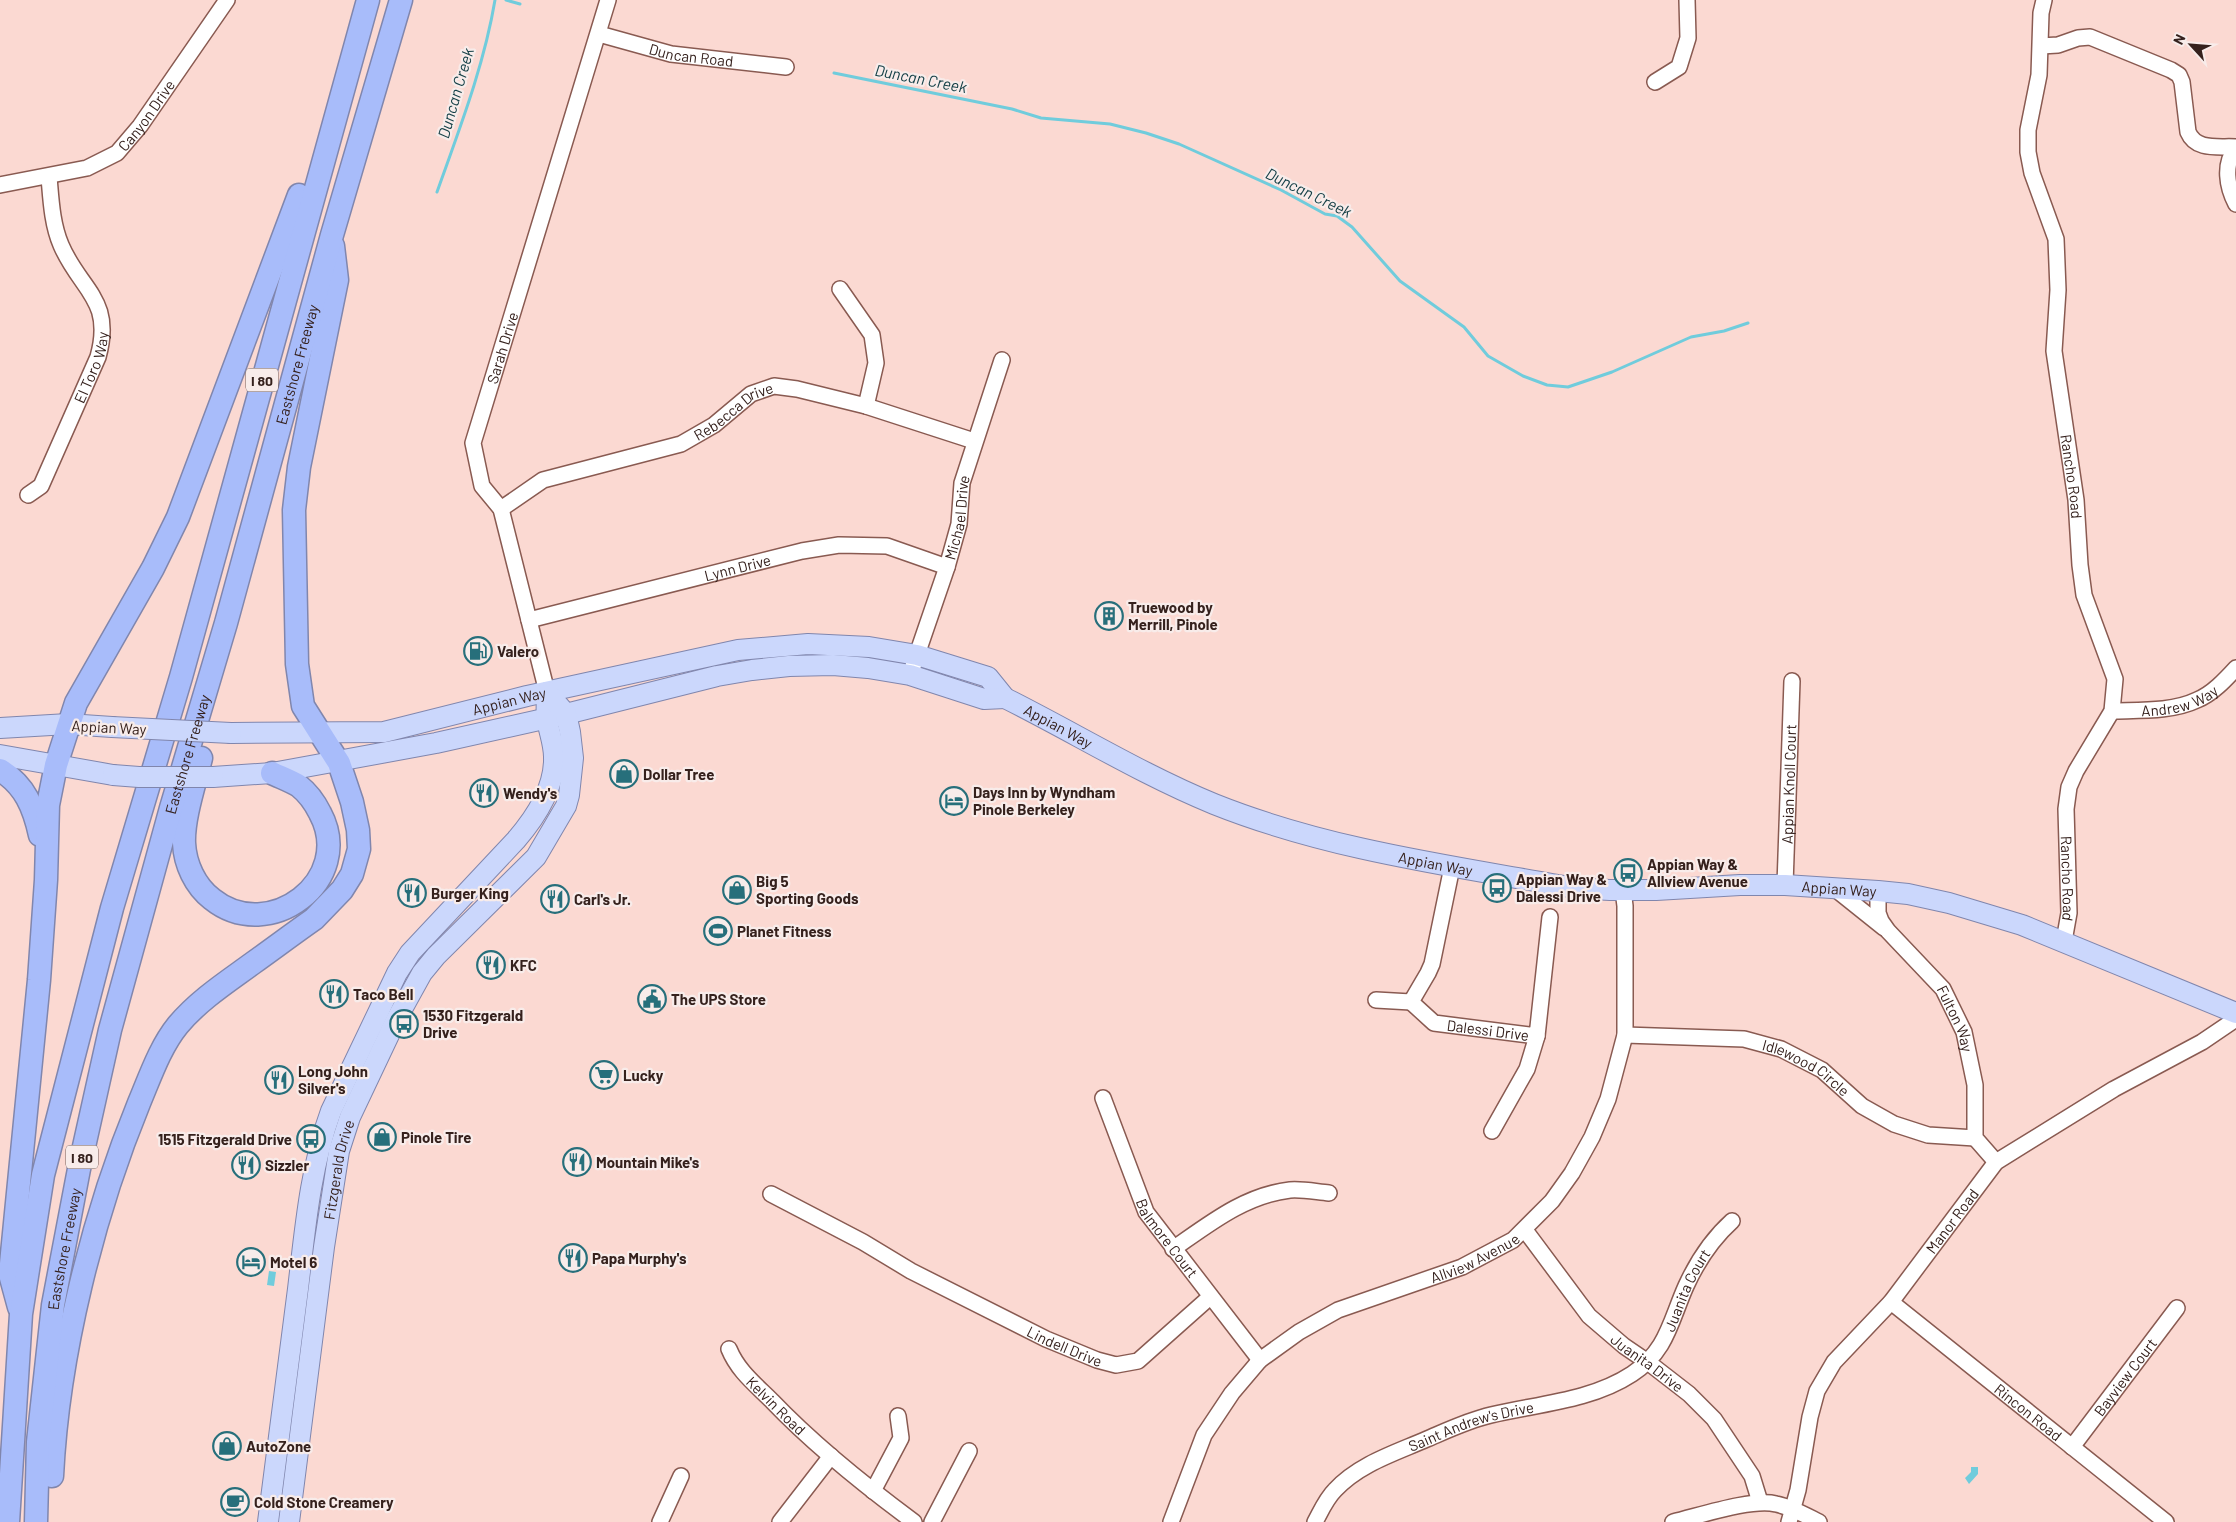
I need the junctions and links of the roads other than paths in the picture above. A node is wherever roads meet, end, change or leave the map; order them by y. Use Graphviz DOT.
graph roads {
  1 [pos="227,0"];
  2 [pos="368,0"];
  3 [pos="401,0"];
  4 [pos="608,0"];
  5 [pos="1688,0"];
  6 [pos="2044,0"];
  7 [pos="599,34"];
  8 [pos="2041,46"];
  9 [pos="353,49"];
  10 [pos="786,68"];
  11 [pos="1655,82"];
  12 [pos="2236,147"];
  13 [pos="48,177"];
  14 [pos="0,185"];
  15 [pos="2236,204"];
  16 [pos="332,235"];
  17 [pos="840,289"];
  18 [pos="1002,360"];
  19 [pos="866,406"];
  20 [pos="974,441"];
  21 [pos="28,496"];
  22 [pos="501,508"];
  23 [pos="947,567"];
  24 [pos="529,620"];
  25 [pos="226,623"];
  26 [pos="917,655"];
  27 [pos="2236,668"];
  28 [pos="910,675"];
  29 [pos="1792,682"];
  30 [pos="547,692"];
  31 [pos="1004,698"];
  32 [pos="2112,711"];
  33 [pos="556,716"];
  34 [pos="68,724"];
  35 [pos="0,728"];
  36 [pos="320,734"];
  37 [pos="0,755"];
  38 [pos="339,763"];
  39 [pos="56,765"];
  40 [pos="0,770"];
  41 [pos="272,773"];
  42 [pos="516,840"];
  43 [pos="1452,867"];
  44 [pos="46,880"];
  45 [pos="1785,886"];
  46 [pos="1834,888"];
  47 [pos="469,890"];
  48 [pos="1623,890"];
  49 [pos="1878,891"];
  50 [pos="482,911"];
  51 [pos="1550,917"];
  52 [pos="1888,931"];
  53 [pos="2064,941"];
  54 [pos="436,956"];
  55 [pos="1376,1000"];
  56 [pos="1410,1002"];
  57 [pos="2236,1013"];
  58 [pos="2236,1019"];
  59 [pos="1624,1035"];
  60 [pos="1537,1036"];
  61 [pos="1103,1098"];
  62 [pos="1492,1131"];
  63 [pos="1975,1138"];
  64 [pos="1996,1162"];
  65 [pos="1329,1193"];
  66 [pos="770,1194"];
  67 [pos="1732,1222"];
  68 [pos="1525,1230"];
  69 [pos="1173,1249"];
  70 [pos="1210,1297"];
  71 [pos="1891,1302"];
  72 [pos="2177,1308"];
  73 [pos="21,1314"];
  74 [pos="729,1349"];
  75 [pos="1260,1360"];
  76 [pos="1649,1362"];
  77 [pos="898,1416"];
  78 [pos="2072,1447"];
  79 [pos="970,1451"];
  80 [pos="831,1456"];
  81 [pos="681,1476"];
  82 [pos="873,1491"];
  83 [pos="1760,1502"];
  84 [pos="1791,1516"];
  85 [pos="8,1522"];
  86 [pos="36,1522"];
  87 [pos="50,1522"];
  88 [pos="268,1522"];
  89 [pos="289,1522"];
  90 [pos="660,1522"];
  91 [pos="780,1522"];
  92 [pos="914,1522"];
  93 [pos="932,1522"];
  94 [pos="1171,1522"];
  95 [pos="1315,1522"];
  96 [pos="1673,1522"];
  97 [pos="1819,1522"];
  98 [pos="2166,1522"];
  1 -- 13 [label="street, Canyon Drive"];
  2 -- 9 [label="highway, Eastshore Freeway / I 80"];
  3 -- 16 [label="highway, Eastshore Freeway / I 80"];
  4 -- 7 [label="street, Sarah Drive"];
  5 -- 11 [label="street"];
  6 -- 8 [label="street, Rancho Road"];
  7 -- 10 [label="street, Duncan Road"];
  7 -- 22 [label="street, Sarah Drive"];
  8 -- 12 [label="street"];
  8 -- 32 [label="street, Rancho Road"];
  9 -- 34 [label="highway"];
  9 -- 73 [label="highway, Eastshore Freeway / I 80"];
  12 -- 15 [label="street"];
  13 -- 14 [label="street, Canyon Drive"];
  13 -- 21 [label="street, El Toro Way"];
  16 -- 25 [label="highway, Eastshore Freeway / I 80"];
  16 -- 36 [label="highway"];
  17 -- 19 [label="street"];
  18 -- 20 [label="street, Michael Drive"];
  19 -- 20 [label="street, Rebecca Drive"];
  19 -- 22 [label="street, Rebecca Drive"];
  20 -- 23 [label="street, Michael Drive"];
  22 -- 24 [label="street, Sarah Drive"];
  23 -- 24 [label="street, Lynn Drive"];
  23 -- 26 [label="street, Michael Drive"];
  24 -- 30 [label="street, Sarah Drive"];
  25 -- 41 [label="highway"];
  25 -- 86 [label="highway, Eastshore Freeway / I 80"];
  26 -- 28 [label="street, Michael Drive"];
  26 -- 30 [label="main road, Appian Way"];
  26 -- 31 [label="main road, Appian Way"];
  27 -- 32 [label="street, Andrew Way"];
  28 -- 31 [label="main road, Appian Way"];
  28 -- 33 [label="main road, Appian Way"];
  29 -- 45 [label="street, Appian Knoll Court"];
  30 -- 33 [label="main road, Fitzgerald Drive"];
  30 -- 36 [label="main road, Appian Way"];
  31 -- 43 [label="main road, Appian Way"];
  32 -- 53 [label="street, Rancho Road"];
  33 -- 38 [label="main road, Appian Way"];
  33 -- 42 [label="main road, Fitzgerald Drive"];
  33 -- 50 [label="main road, Fitzgerald Drive"];
  34 -- 35 [label="main road, Appian Way"];
  34 -- 36 [label="main road, Appian Way, bridge"];
  34 -- 39 [label="highway"];
  36 -- 38 [label="highway"];
  37 -- 39 [label="main road, Appian Way"];
  38 -- 41 [label="main road, Appian Way"];
  38 -- 87 [label="highway"];
  39 -- 41 [label="main road, Appian Way, bridge"];
  39 -- 44 [label="highway"];
  40 -- 44 [label="highway"];
  42 -- 47 [label="main road, Fitzgerald Drive"];
  42 -- 50 [label="main road"];
  43 -- 48 [label="main road, Appian Way"];
  43 -- 56 [label="street"];
  44 -- 73 [label="highway"];
  45 -- 46 [label="main road, Appian Way"];
  45 -- 48 [label="main road, Appian Way"];
  46 -- 49 [label="main road, Appian Way"];
  46 -- 52 [label="street"];
  47 -- 54 [label="main road"];
  47 -- 88 [label="main road, Fitzgerald Drive"];
  48 -- 59 [label="street, Allview Avenue"];
  49 -- 52 [label="street, Fulton Way"];
  49 -- 53 [label="main road, Appian Way"];
  50 -- 54 [label="main road, Fitzgerald Drive"];
  51 -- 60 [label="street, Dalessi Drive"];
  52 -- 63 [label="street, Fulton Way"];
  53 -- 57 [label="main road, Appian Way"];
  54 -- 89 [label="main road, Fitzgerald Drive"];
  55 -- 56 [label="street"];
  56 -- 60 [label="street, Dalessi Drive"];
  58 -- 64 [label="street, Manor Road"];
  59 -- 63 [label="street, Idlewood Circle"];
  59 -- 68 [label="street, Allview Avenue"];
  60 -- 62 [label="street"];
  61 -- 69 [label="street, Balmore Court"];
  63 -- 64 [label="street"];
  64 -- 71 [label="street, Manor Road"];
  65 -- 69 [label="street"];
  66 -- 70 [label="street, Lindell Drive"];
  67 -- 76 [label="street, Juanita Court"];
  68 -- 75 [label="street, Allview Avenue"];
  68 -- 76 [label="street, Juanita Drive"];
  69 -- 70 [label="street, Balmore Court"];
  70 -- 75 [label="street, Balmore Court"];
  71 -- 78 [label="street, Rincon Road"];
  71 -- 84 [label="street, Manor Road"];
  72 -- 78 [label="street, Bayview Court"];
  73 -- 85 [label="highway, Eastshore Freeway / I 80"];
  74 -- 80 [label="street, Kelvin Road"];
  75 -- 94 [label="street, Allview Avenue"];
  76 -- 83 [label="street, Juanita Drive"];
  76 -- 95 [label="street, Saint Andrew's Drive"];
  77 -- 82 [label="street"];
  78 -- 98 [label="street, Rincon Road"];
  79 -- 93 [label="street"];
  80 -- 82 [label="street, Kelvin Road"];
  80 -- 91 [label="street"];
  81 -- 90 [label="street"];
  82 -- 92 [label="street, Kelvin Road"];
  83 -- 84 [label="street"];
  83 -- 96 [label="street"];
  84 -- 97 [label="street"];
}
